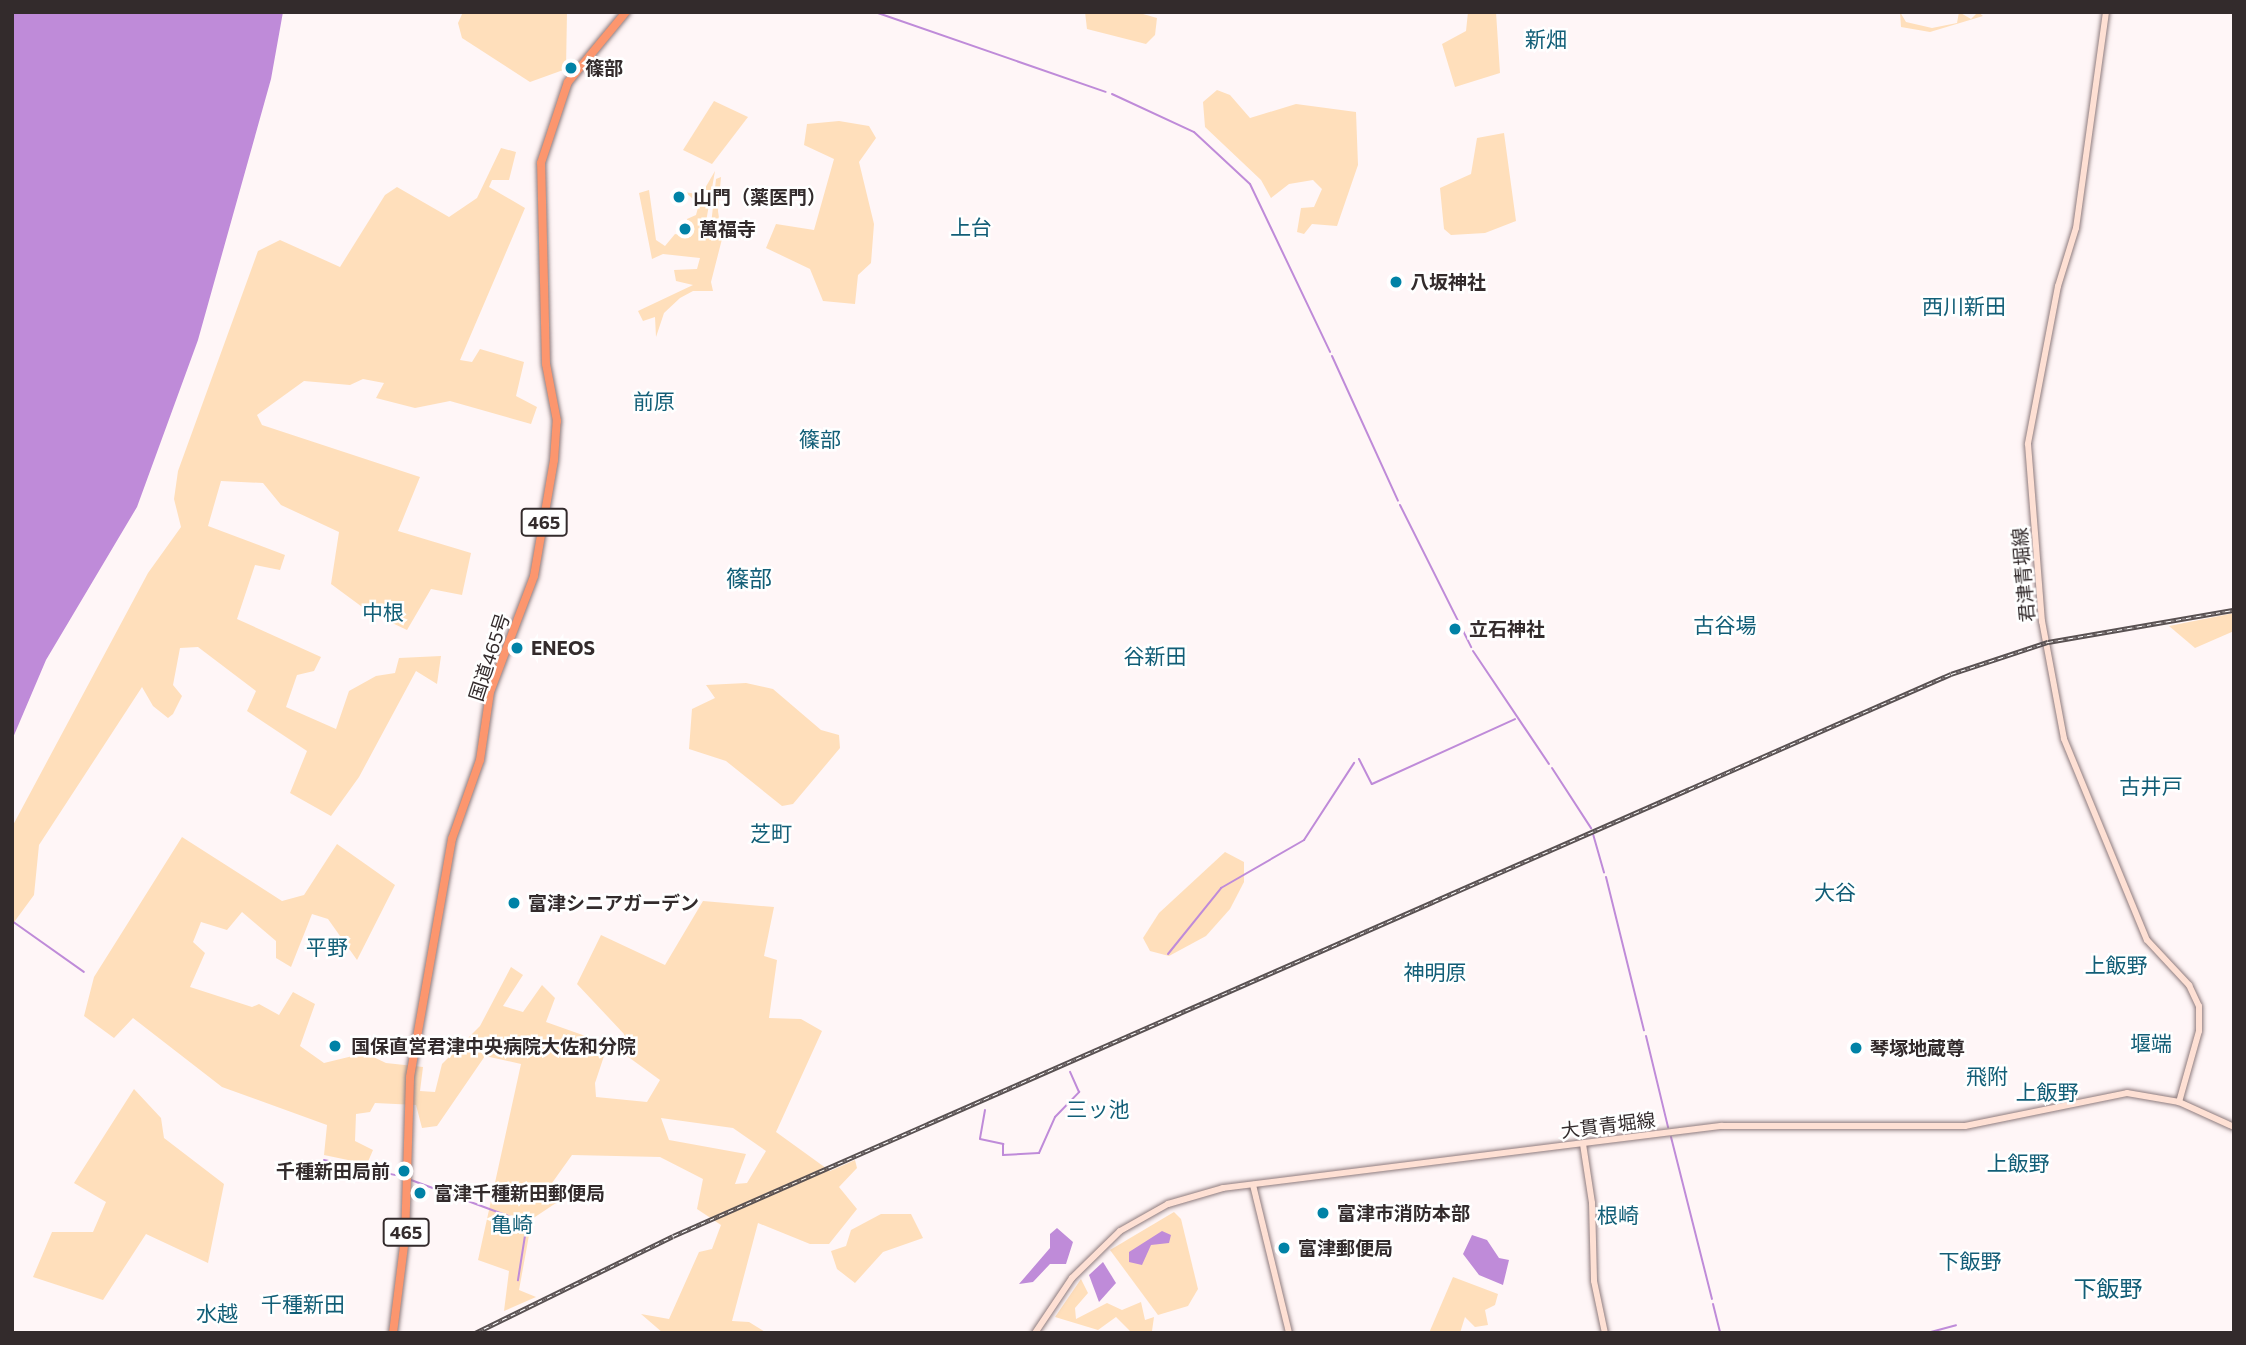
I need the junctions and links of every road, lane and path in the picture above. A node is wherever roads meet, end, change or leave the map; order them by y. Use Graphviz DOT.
graph roads {
  1 [pos="626,12"];
  2 [pos="2106,12"];
  3 [pos="2179,1102"];
  4 [pos="2234,1127"];
  5 [pos="1583,1144"];
  6 [pos="1253,1185"];
  7 [pos="393,1333"];
  8 [pos="1035,1333"];
  9 [pos="1289,1333"];
  10 [pos="1605,1333"];
  1 -- 7 [label="highway, 国道465号 / 465"];
  2 -- 3 [label="main road, 君津青堀線"];
  3 -- 4 [label="main road, 大貫青堀線"];
  3 -- 5 [label="main road, 大貫青堀線"];
  5 -- 6 [label="main road, 大貫青堀線"];
  5 -- 10 [label="main road"];
  6 -- 8 [label="main road, 大貫青堀線"];
  6 -- 9 [label="main road"];
}
